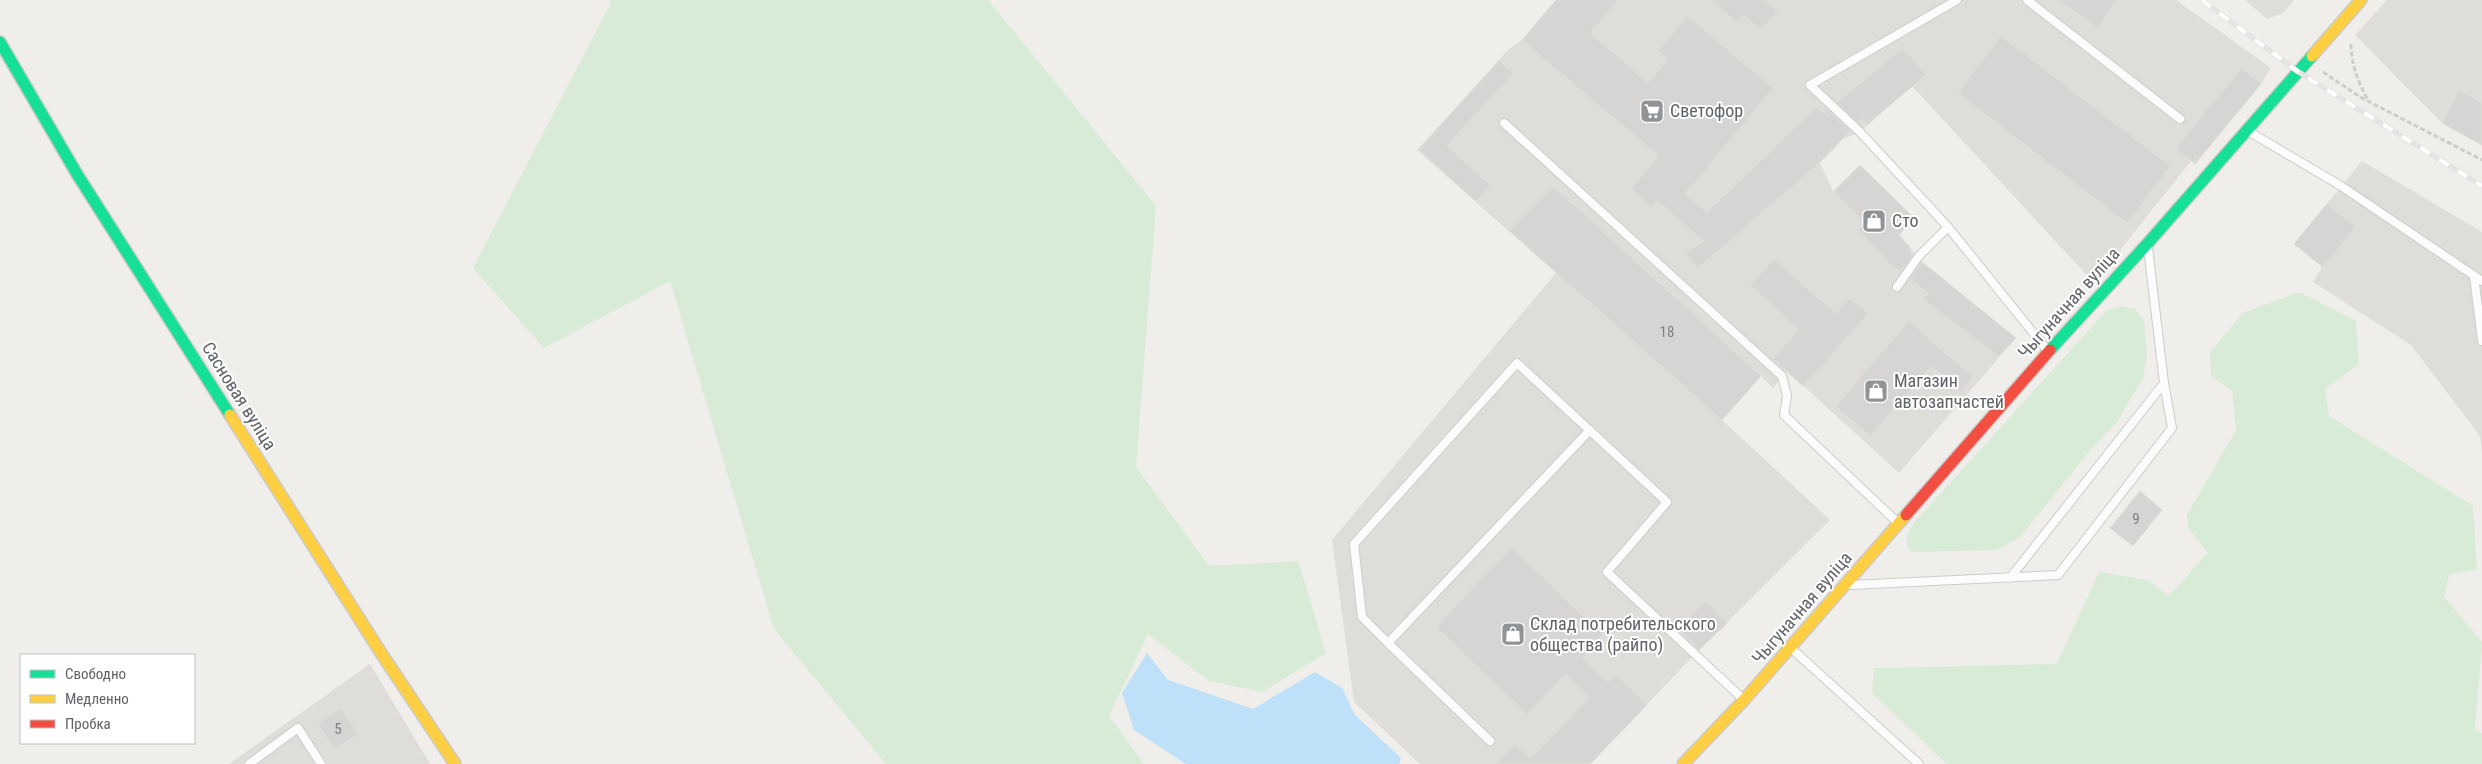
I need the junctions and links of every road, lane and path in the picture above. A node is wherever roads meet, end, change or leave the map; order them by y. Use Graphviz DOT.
graph roads {
  1 [pos="1957,0"];
  2 [pos="2027,0"];
  3 [pos="2361,0"];
  4 [pos="2352,38"];
  5 [pos="0,42"];
  6 [pos="2306,61"];
  7 [pos="2370,102"];
  8 [pos="2180,119"];
  9 [pos="1504,123"];
  10 [pos="2246,130"];
  11 [pos="2482,160"];
  12 [pos="1948,227"];
  13 [pos="2148,243"];
  14 [pos="2474,276"];
  15 [pos="2482,280"];
  16 [pos="1897,286"];
  17 [pos="2482,341"];
  18 [pos="2048,352"];
  19 [pos="2164,383"];
  20 [pos="1590,430"];
  21 [pos="1898,523"];
  22 [pos="2010,578"];
  23 [pos="1846,585"];
  24 [pos="1388,643"];
  25 [pos="1790,648"];
  26 [pos="1744,700"];
  27 [pos="1490,741"];
  28 [pos="250,764"];
  29 [pos="322,764"];
  30 [pos="455,764"];
  31 [pos="1683,764"];
  32 [pos="1920,764"];
  1 -- 12 [label="lane"];
  2 -- 8 [label="lane"];
  3 -- 6 [label="street, Чыгуначная вуліца"];
  4 -- 7 [label="path"];
  5 -- 30 [label="street, Сасновая вуліца"];
  6 -- 7 [label="path"];
  6 -- 10 [label="street, Чыгуначная вуліца"];
  7 -- 11 [label="path"];
  9 -- 21 [label="lane"];
  10 -- 13 [label="street, Чыгуначная вуліца"];
  10 -- 14 [label="lane"];
  12 -- 16 [label="lane"];
  12 -- 18 [label="lane"];
  13 -- 18 [label="street, Чыгуначная вуліца"];
  13 -- 19 [label="lane"];
  14 -- 15 [label="lane"];
  14 -- 17 [label="lane"];
  18 -- 21 [label="street, Чыгуначная вуліца"];
  19 -- 22 [label="lane"];
  19 -- 22 [label="lane"];
  20 -- 24 [label="lane"];
  20 -- 24 [label="lane"];
  20 -- 26 [label="lane"];
  21 -- 23 [label="street, Чыгуначная вуліца"];
  22 -- 23 [label="lane"];
  23 -- 25 [label="street, Чыгуначная вуліца"];
  24 -- 27 [label="lane"];
  25 -- 26 [label="street, Чыгуначная вуліца"];
  25 -- 32 [label="lane"];
  26 -- 31 [label="street, Чыгуначная вуліца"];
  28 -- 29 [label="lane"];
}
